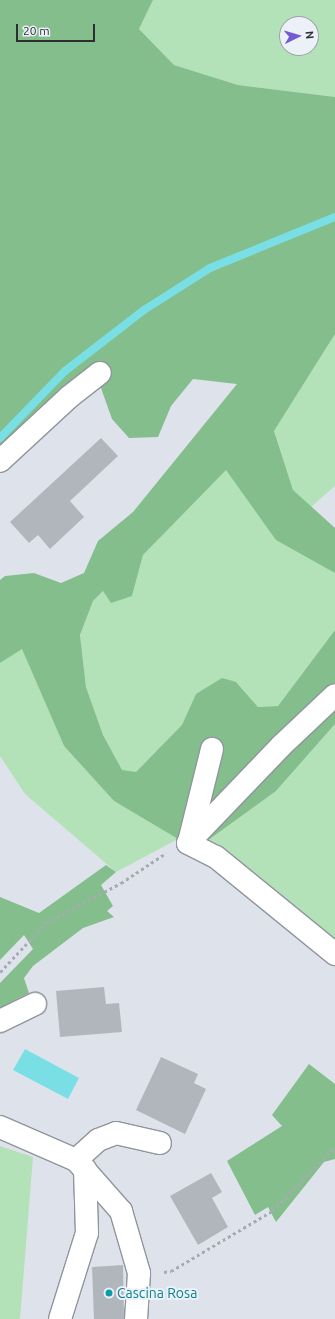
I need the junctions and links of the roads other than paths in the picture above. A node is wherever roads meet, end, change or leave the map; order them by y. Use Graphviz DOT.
graph roads {
  1 [pos="100,373"];
  2 [pos="0,461"];
  3 [pos="335,695"];
  4 [pos="212,749"];
  5 [pos="188,843"];
  6 [pos="335,954"];
  7 [pos="35,1004"];
  8 [pos="0,1021"];
  9 [pos="0,1127"];
  10 [pos="160,1143"];
  11 [pos="80,1164"];
  12 [pos="60,1319"];
  13 [pos="136,1319"];
  1 -- 2 [label="street"];
  3 -- 5 [label="street"];
  4 -- 5 [label="street"];
  5 -- 6 [label="street"];
  7 -- 8 [label="street"];
  9 -- 11 [label="street"];
  10 -- 11 [label="street"];
  11 -- 12 [label="street"];
  11 -- 13 [label="street"];
}
